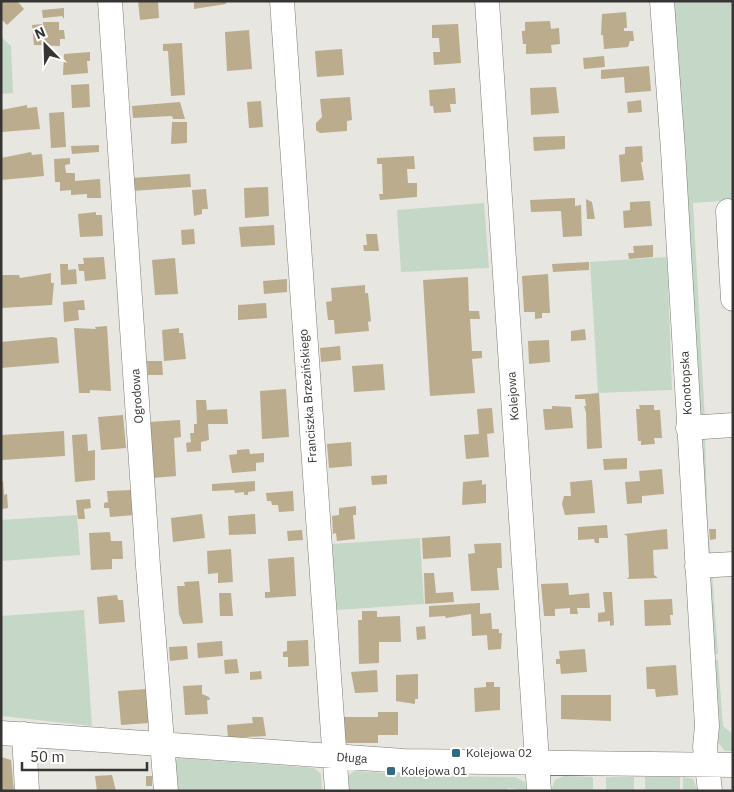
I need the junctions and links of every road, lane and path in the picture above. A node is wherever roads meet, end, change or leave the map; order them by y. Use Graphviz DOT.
graph roads {
  1 [pos="110,1"];
  2 [pos="282,1"];
  3 [pos="487,1"];
  4 [pos="662,1"];
  5 [pos="728,211"];
  6 [pos="733,299"];
  7 [pos="733,426"];
  8 [pos="688,428"];
  9 [pos="733,564"];
  10 [pos="697,566"];
  11 [pos="12,733"];
  12 [pos="162,744"];
  13 [pos="334,756"];
  14 [pos="537,763"];
  15 [pos="707,765"];
  16 [pos="733,765"];
  17 [pos="27,791"];
  18 [pos="166,791"];
  19 [pos="337,791"];
  20 [pos="539,791"];
  21 [pos="710,791"];
  1 -- 12 [label="street, Ogrodowa"];
  2 -- 13 [label="street, Franciszka Brzezińskiego"];
  3 -- 14 [label="street, Kolejowa"];
  4 -- 8 [label="street, Konotopska"];
  5 -- 6 [label="street"];
  7 -- 8 [label="street"];
  8 -- 10 [label="street, Konotopska"];
  9 -- 10 [label="street"];
  10 -- 15 [label="street, Konotopska"];
  11 -- 12 [label="street, Długa"];
  11 -- 17 [label="street"];
  12 -- 13 [label="street, Długa"];
  12 -- 18 [label="street, Ogrodowa"];
  13 -- 14 [label="street, Długa"];
  13 -- 19 [label="street, Franciszka Brzezińskiego"];
  14 -- 15 [label="street, Długa"];
  14 -- 20 [label="street, Kolejowa"];
  15 -- 16 [label="street, Długa"];
  15 -- 21 [label="street, Konotopska"];
}
